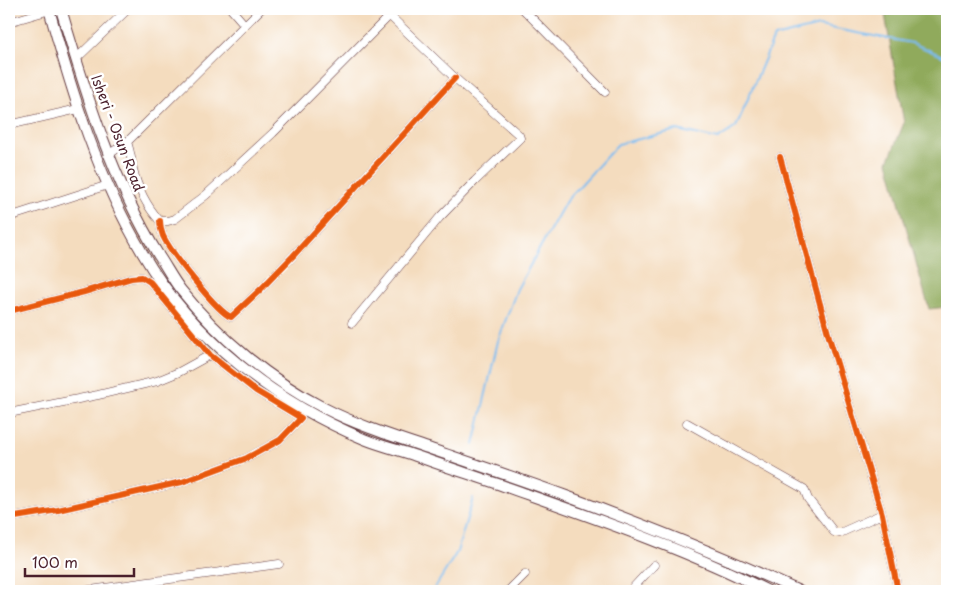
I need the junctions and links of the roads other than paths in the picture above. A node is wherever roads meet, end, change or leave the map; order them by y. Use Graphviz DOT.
graph roads {
  1 [pos="62,9"];
  2 [pos="128,9"];
  3 [pos="231,9"];
  4 [pos="261,9"];
  5 [pos="396,9"];
  6 [pos="523,9"];
  7 [pos="50,10"];
  8 [pos="389,15"];
  9 [pos="9,22"];
  10 [pos="244,24"];
  11 [pos="76,59"];
  12 [pos="455,78"];
  13 [pos="605,92"];
  14 [pos="78,109"];
  15 [pos="9,125"];
  16 [pos="127,142"];
  17 [pos="108,155"];
  18 [pos="780,157"];
  19 [pos="108,185"];
  20 [pos="9,217"];
  21 [pos="160,221"];
  22 [pos="9,311"];
  23 [pos="352,323"];
  24 [pos="210,354"];
  25 [pos="9,413"];
  26 [pos="687,423"];
  27 [pos="882,514"];
  28 [pos="9,518"];
  29 [pos="279,564"];
  30 [pos="654,566"];
  31 [pos="526,574"];
  32 [pos="83,591"];
  33 [pos="508,591"];
  34 [pos="630,591"];
  35 [pos="768,591"];
  36 [pos="799,591"];
  37 [pos="898,591"];
  1 -- 11 [label="main road, Isheri - Osun Road"];
  2 -- 11 [label="street"];
  3 -- 10 [label="street"];
  4 -- 10 [label="street"];
  5 -- 8 [label="street"];
  6 -- 13 [label="street"];
  7 -- 9 [label="street"];
  7 -- 14 [label="main road"];
  8 -- 12 [label="street"];
  8 -- 21 [label="street"];
  10 -- 16 [label="street"];
  11 -- 17 [label="main road, Isheri - Osun Road"];
  12 -- 21 [label="street"];
  12 -- 23 [label="street"];
  14 -- 15 [label="street"];
  14 -- 19 [label="main road"];
  16 -- 17 [label="street"];
  16 -- 21 [label="street"];
  17 -- 36 [label="main road, Isheri - Osun Road"];
  18 -- 27 [label="street"];
  19 -- 20 [label="street"];
  19 -- 35 [label="main road"];
  22 -- 24 [label="street"];
  24 -- 25 [label="street"];
  24 -- 28 [label="street"];
  26 -- 27 [label="street"];
  27 -- 37 [label="street"];
  29 -- 32 [label="street"];
  30 -- 34 [label="street"];
  31 -- 33 [label="street"];
}
